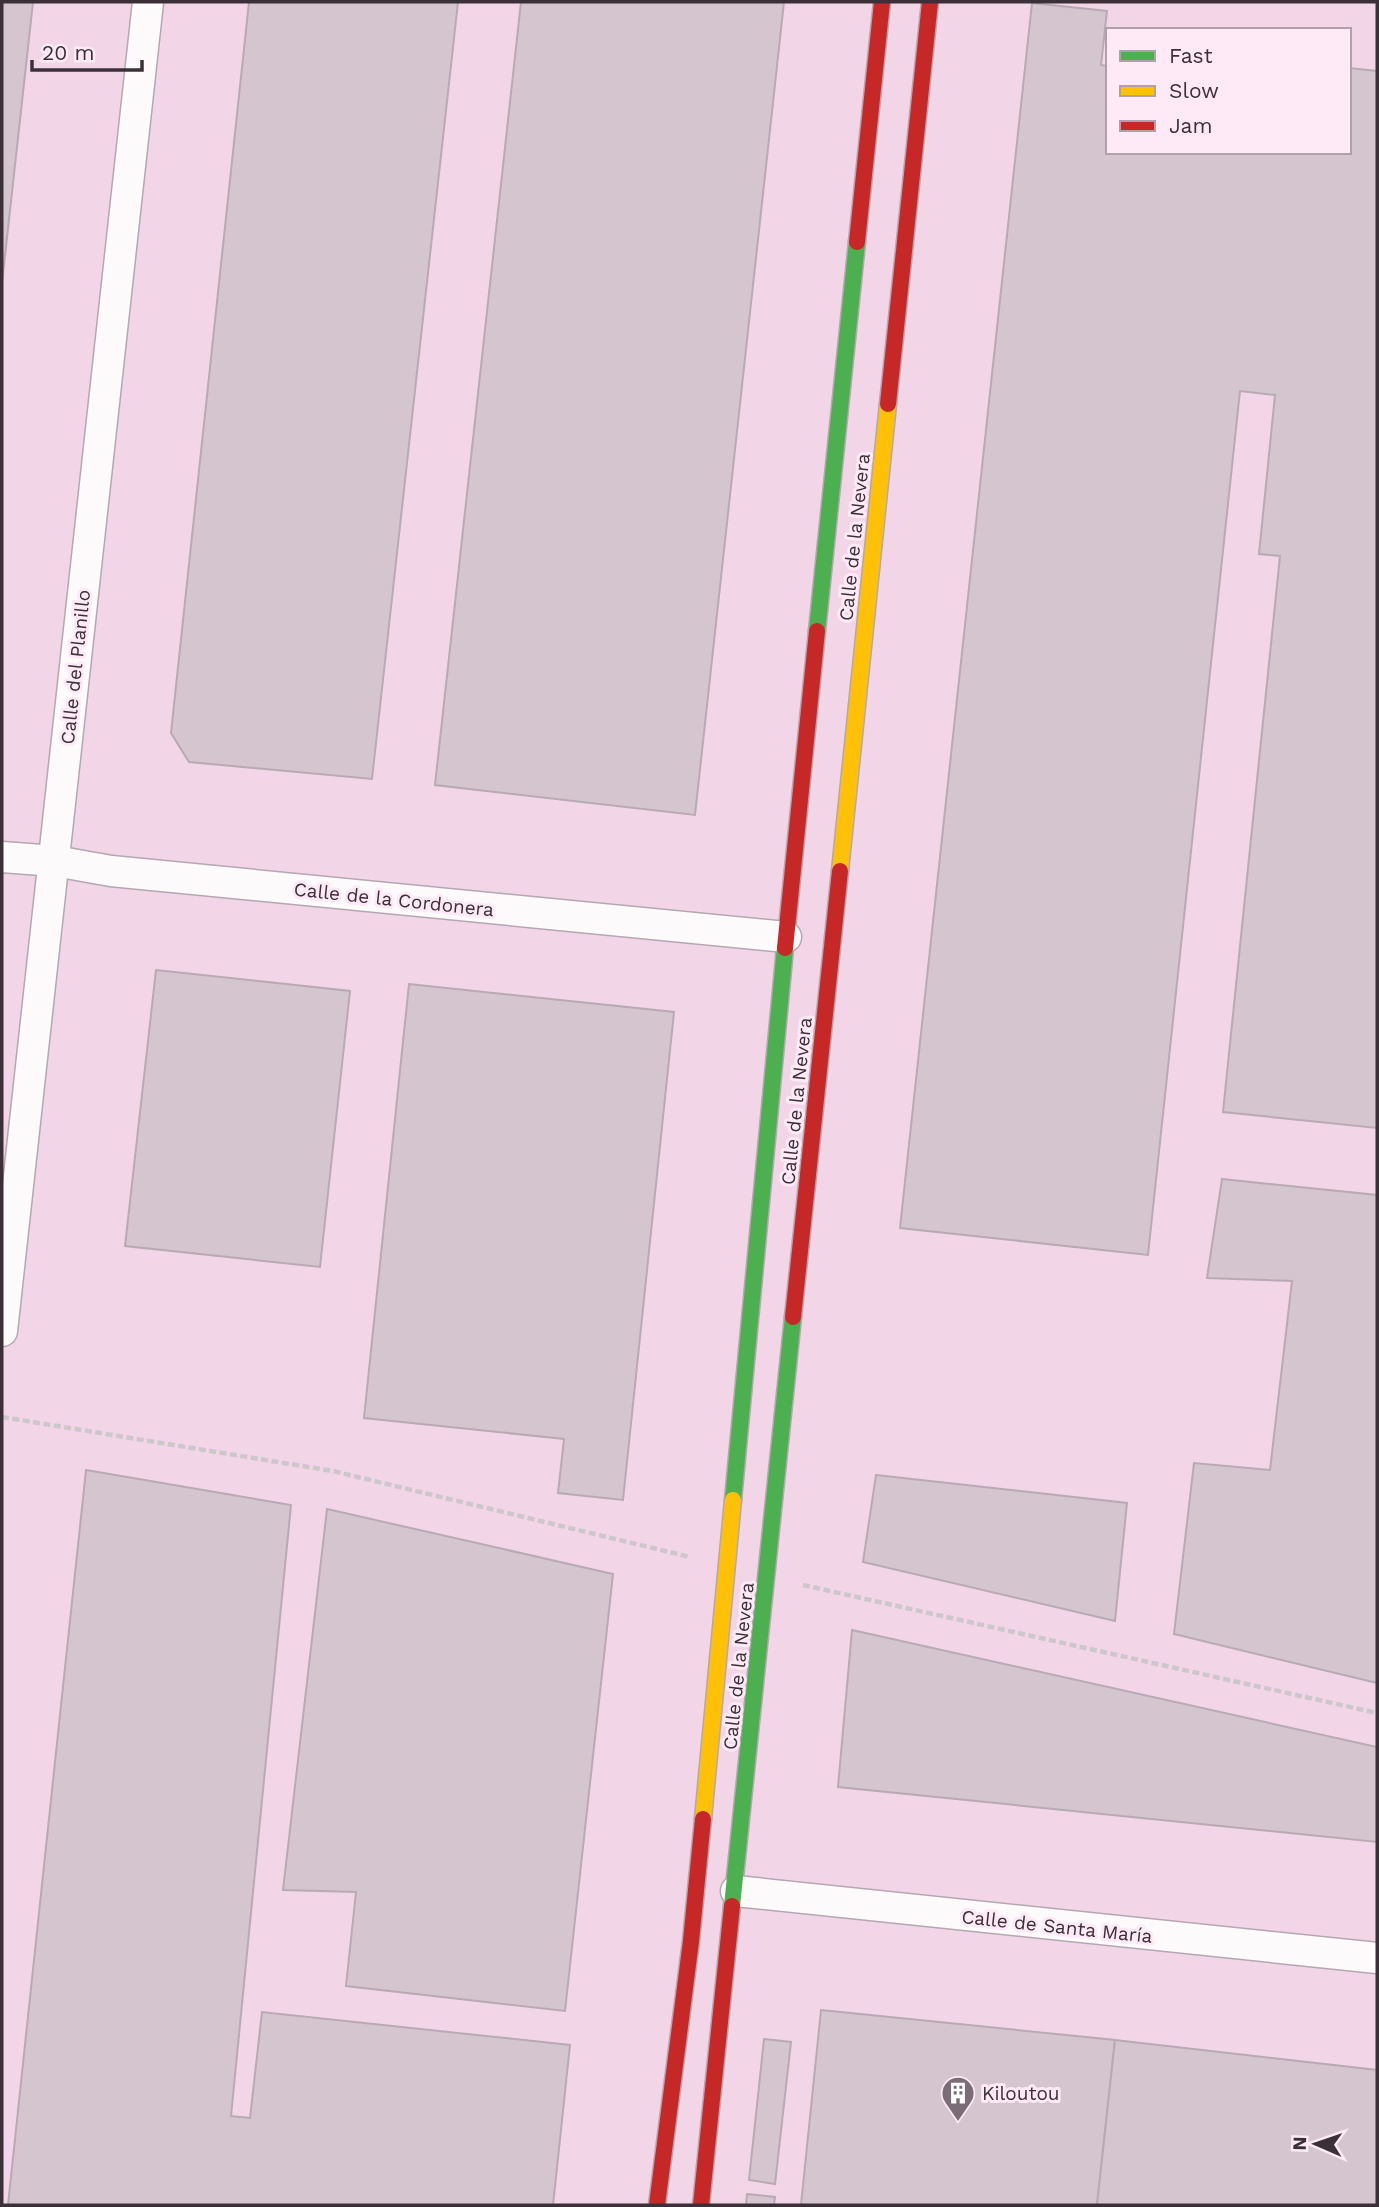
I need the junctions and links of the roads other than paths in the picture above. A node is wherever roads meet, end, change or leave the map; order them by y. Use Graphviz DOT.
graph roads {
  1 [pos="148,2"];
  2 [pos="882,2"];
  3 [pos="930,2"];
  4 [pos="2,857"];
  5 [pos="55,861"];
  6 [pos="786,937"];
  7 [pos="2,1331"];
  8 [pos="736,1891"];
  9 [pos="1377,1958"];
  10 [pos="657,2205"];
  11 [pos="701,2205"];
  1 -- 5 [label="street, Calle del Planillo"];
  2 -- 6 [label="main road, Calle de la Nevera"];
  3 -- 8 [label="main road, Calle de la Nevera"];
  4 -- 5 [label="street, Calle de la Cordonera"];
  5 -- 6 [label="street, Calle de la Cordonera"];
  5 -- 7 [label="street, Calle del Planillo"];
  6 -- 10 [label="main road, Calle de la Nevera"];
  8 -- 9 [label="street, Calle de Santa María"];
  8 -- 11 [label="main road, Calle de la Nevera"];
}
